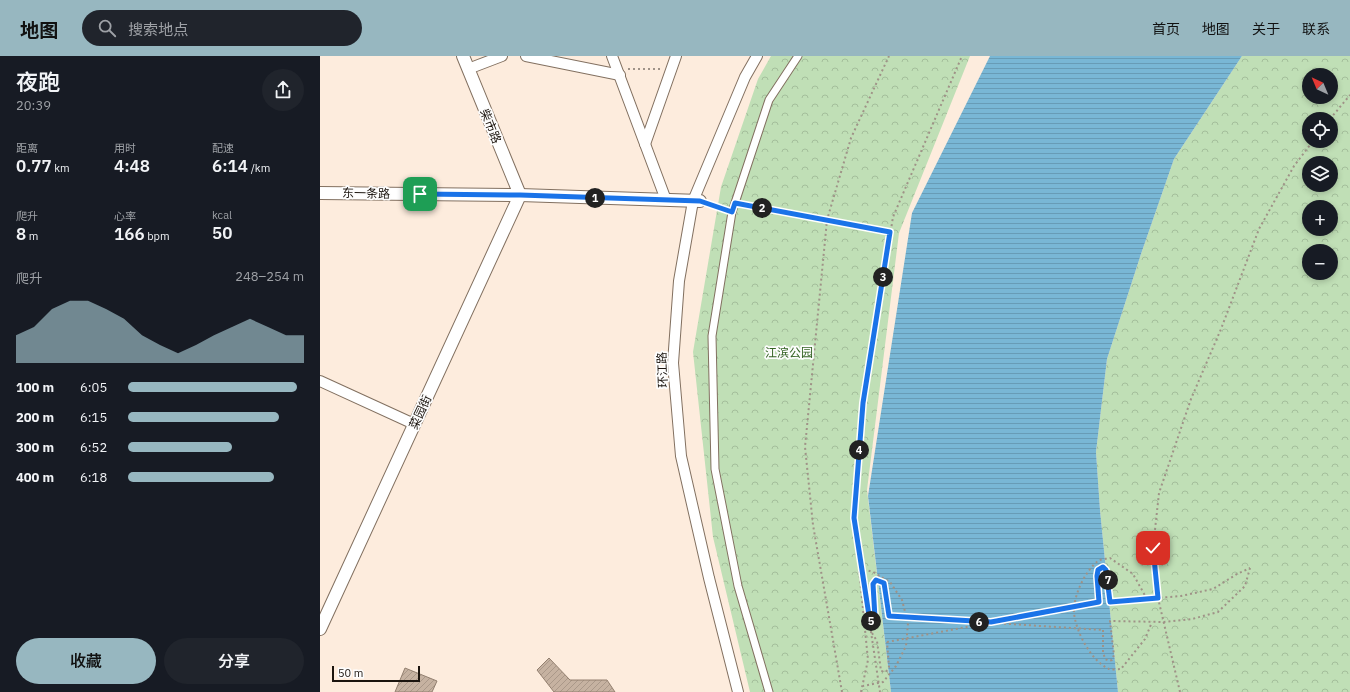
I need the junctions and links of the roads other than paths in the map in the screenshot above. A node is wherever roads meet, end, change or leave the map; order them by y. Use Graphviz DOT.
graph roads {
  1 [pos="463,56"];
  2 [pos="502,56"];
  3 [pos="526,56"];
  4 [pos="612,56"];
  5 [pos="676,56"];
  6 [pos="757,56"];
  7 [pos="798,56"];
  8 [pos="468,69"];
  9 [pos="618,72"];
  10 [pos="645,144"];
  11 [pos="320,193"];
  12 [pos="520,195"];
  13 [pos="666,200"];
  14 [pos="697,201"];
  15 [pos="320,381"];
  16 [pos="414,424"];
  17 [pos="320,629"];
  18 [pos="738,692"];
  19 [pos="769,692"];
  1 -- 8 [label="street, 柴市路"];
  2 -- 8 [label="street"];
  3 -- 9 [label="street"];
  4 -- 9 [label="street"];
  5 -- 10 [label="street"];
  6 -- 14 [label="street, 环江路"];
  7 -- 19 [label="street"];
  8 -- 12 [label="street, 柴市路"];
  9 -- 10 [label="street"];
  10 -- 13 [label="street"];
  11 -- 12 [label="street, 东一条路"];
  12 -- 13 [label="street, 东一条路"];
  12 -- 16 [label="street, 菜园街"];
  13 -- 14 [label="street, 东一条路"];
  14 -- 18 [label="street, 环江路"];
  15 -- 16 [label="street"];
  16 -- 17 [label="street, 菜园街"];
}
